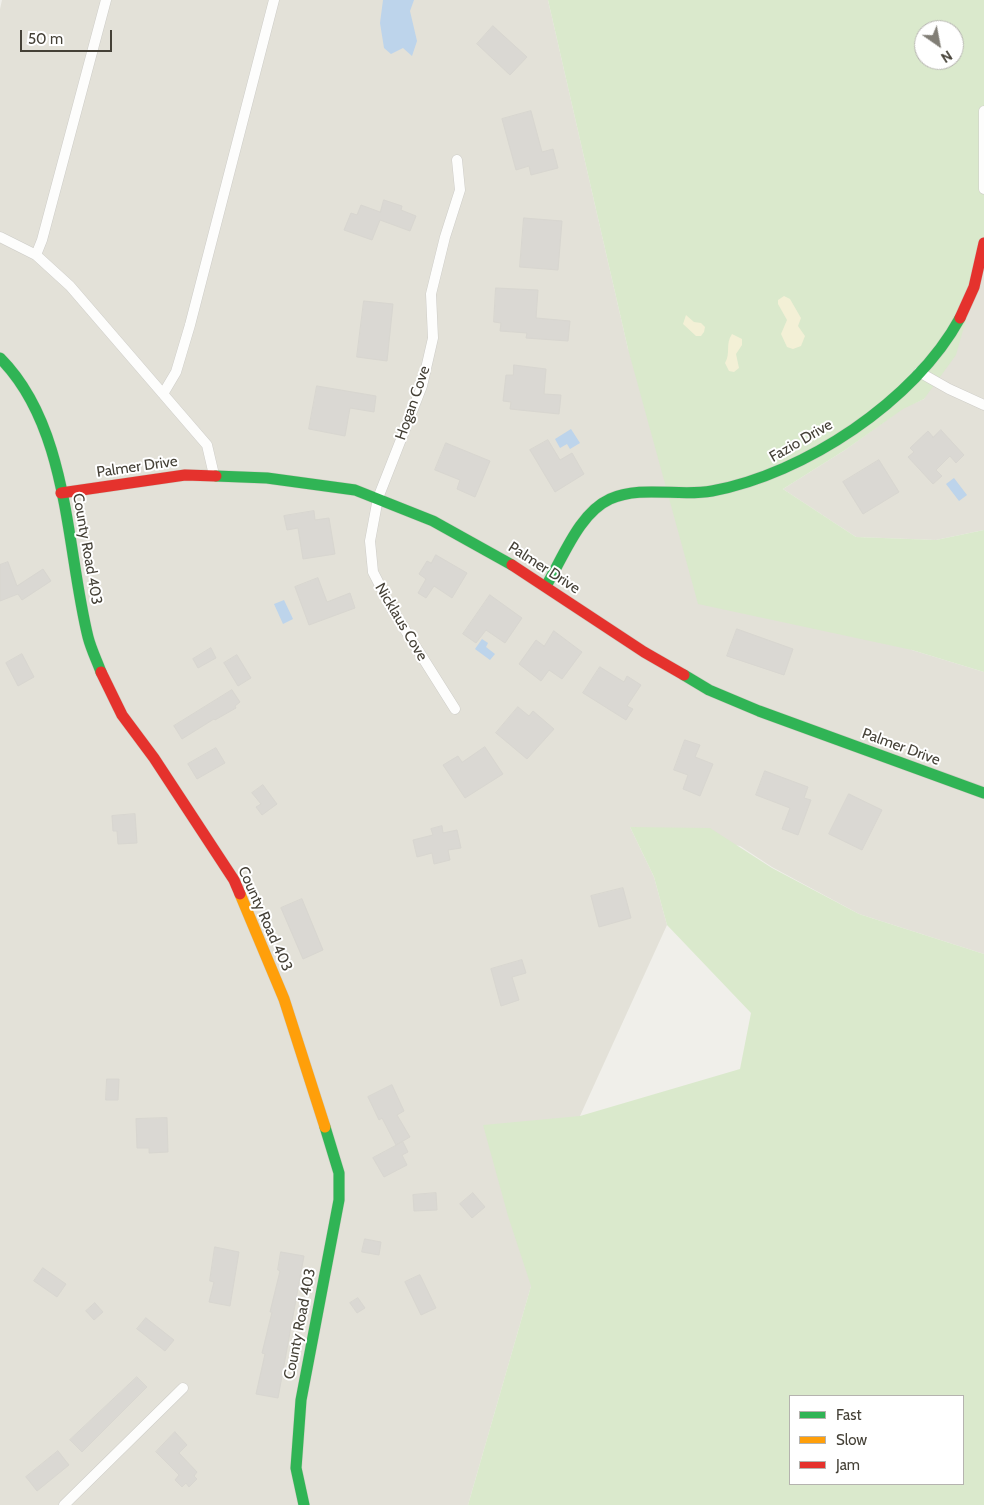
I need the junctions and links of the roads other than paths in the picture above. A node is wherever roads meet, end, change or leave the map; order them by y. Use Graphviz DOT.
graph roads {
  1 [pos="106,0"];
  2 [pos="274,0"];
  3 [pos="984,111"];
  4 [pos="457,160"];
  5 [pos="984,189"];
  6 [pos="0,237"];
  7 [pos="984,243"];
  8 [pos="36,255"];
  9 [pos="0,358"];
  10 [pos="919,372"];
  11 [pos="163,394"];
  12 [pos="984,405"];
  13 [pos="214,475"];
  14 [pos="61,493"];
  15 [pos="378,498"];
  16 [pos="546,586"];
  17 [pos="454,709"];
  18 [pos="984,793"];
  19 [pos="183,1388"];
  20 [pos="64,1505"];
  21 [pos="304,1505"];
  1 -- 8 [label="street"];
  2 -- 11 [label="street"];
  3 -- 5 [label="street"];
  4 -- 15 [label="street, Hogan Cove"];
  6 -- 8 [label="street"];
  7 -- 10 [label="street, Fazio Drive"];
  8 -- 11 [label="street"];
  9 -- 14 [label="street, County Road 403"];
  10 -- 12 [label="street"];
  10 -- 16 [label="street, Fazio Drive"];
  11 -- 13 [label="street"];
  13 -- 14 [label="street, Palmer Drive"];
  13 -- 15 [label="street, Palmer Drive"];
  14 -- 21 [label="street, County Road 403"];
  15 -- 16 [label="street, Palmer Drive"];
  15 -- 17 [label="street, Nicklaus Cove"];
  16 -- 18 [label="street, Palmer Drive"];
  19 -- 20 [label="street"];
}
